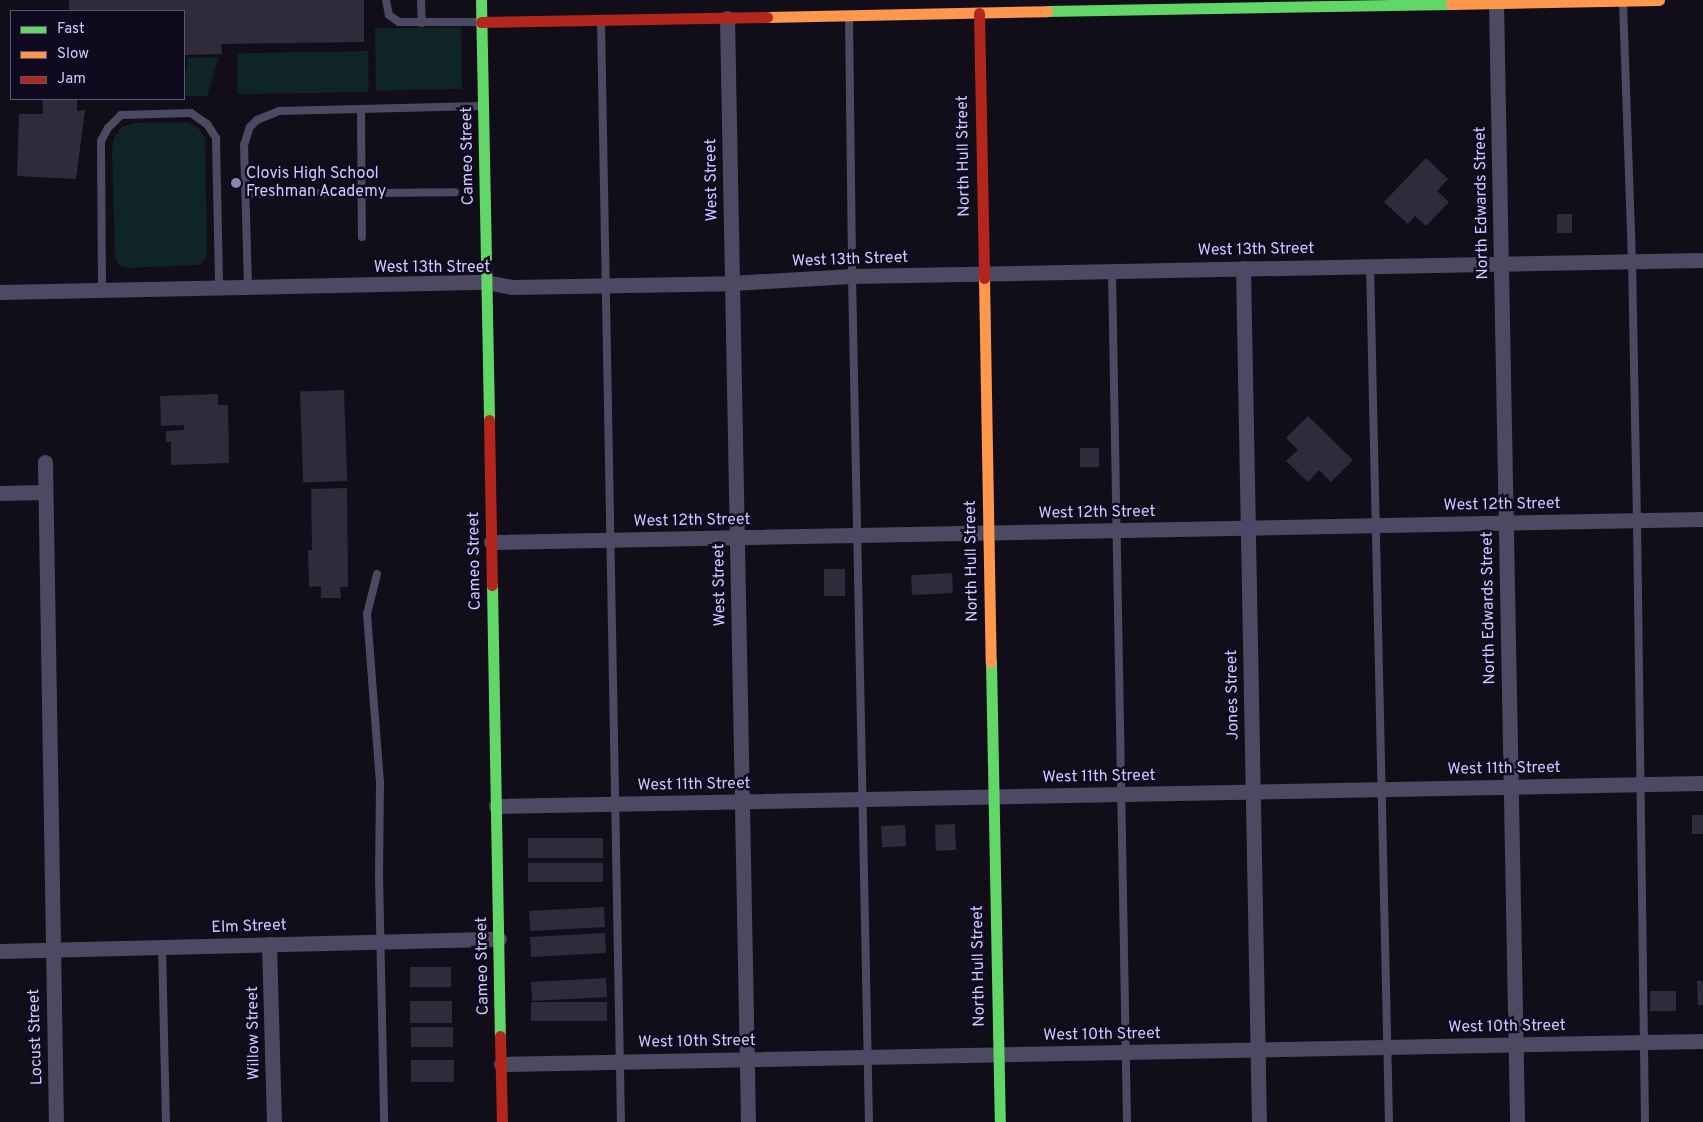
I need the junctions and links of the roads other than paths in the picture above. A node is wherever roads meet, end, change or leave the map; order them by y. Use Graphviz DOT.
graph roads {
  1 [pos="386,0"];
  2 [pos="421,0"];
  3 [pos="481,0"];
  4 [pos="1614,0"];
  5 [pos="1659,0"];
  6 [pos="1496,3"];
  7 [pos="979,6"];
  8 [pos="849,15"];
  9 [pos="727,18"];
  10 [pos="601,20"];
  11 [pos="481,22"];
  12 [pos="422,23"];
  13 [pos="483,106"];
  14 [pos="361,109"];
  15 [pos="455,192"];
  16 [pos="362,193"];
  17 [pos="246,194"];
  18 [pos="362,237"];
  19 [pos="1703,260"];
  20 [pos="1632,261"];
  21 [pos="1500,263"];
  22 [pos="1370,266"];
  23 [pos="1243,268"];
  24 [pos="1112,270"];
  25 [pos="984,273"];
  26 [pos="852,276"];
  27 [pos="486,282"];
  28 [pos="731,283"];
  29 [pos="219,286"];
  30 [pos="605,286"];
  31 [pos="248,287"];
  32 [pos="102,288"];
  33 [pos="0,292"];
  34 [pos="44,462"];
  35 [pos="45,492"];
  36 [pos="0,493"];
  37 [pos="1703,519"];
  38 [pos="1637,520"];
  39 [pos="1505,523"];
  40 [pos="1376,525"];
  41 [pos="1248,528"];
  42 [pos="1116,530"];
  43 [pos="989,532"];
  44 [pos="858,535"];
  45 [pos="737,537"];
  46 [pos="611,540"];
  47 [pos="491,542"];
  48 [pos="377,574"];
  49 [pos="1703,783"];
  50 [pos="1640,784"];
  51 [pos="1510,787"];
  52 [pos="1382,789"];
  53 [pos="1253,792"];
  54 [pos="1121,794"];
  55 [pos="994,796"];
  56 [pos="863,799"];
  57 [pos="742,801"];
  58 [pos="616,804"];
  59 [pos="496,806"];
  60 [pos="499,940"];
  61 [pos="381,942"];
  62 [pos="270,944"];
  63 [pos="162,947"];
  64 [pos="0,951"];
  65 [pos="51,951"];
  66 [pos="1703,1041"];
  67 [pos="1643,1042"];
  68 [pos="1515,1044"];
  69 [pos="1388,1047"];
  70 [pos="1258,1049"];
  71 [pos="1126,1052"];
  72 [pos="998,1054"];
  73 [pos="868,1057"];
  74 [pos="747,1059"];
  75 [pos="620,1061"];
  76 [pos="501,1064"];
  77 [pos="56,1122"];
  78 [pos="166,1122"];
  79 [pos="274,1122"];
  80 [pos="384,1122"];
  81 [pos="502,1122"];
  82 [pos="621,1122"];
  83 [pos="748,1122"];
  84 [pos="869,1122"];
  85 [pos="1000,1122"];
  86 [pos="1127,1122"];
  87 [pos="1259,1122"];
  88 [pos="1389,1122"];
  89 [pos="1516,1122"];
  90 [pos="1645,1122"];
  1 -- 12 [label="lane"];
  2 -- 12 [label="lane"];
  3 -- 11 [label="street, Cameo Street"];
  4 -- 5 [label="street"];
  4 -- 6 [label="street"];
  4 -- 20 [label="lane"];
  6 -- 7 [label="street"];
  6 -- 21 [label="street, North Edwards Street"];
  7 -- 8 [label="street"];
  7 -- 25 [label="street, North Hull Street"];
  8 -- 9 [label="street"];
  8 -- 26 [label="lane"];
  9 -- 10 [label="street"];
  9 -- 28 [label="street, West Street"];
  10 -- 11 [label="street"];
  10 -- 30 [label="lane"];
  11 -- 12 [label="lane"];
  11 -- 13 [label="street, Cameo Street"];
  13 -- 14 [label="lane"];
  13 -- 27 [label="street, Cameo Street"];
  14 -- 16 [label="lane"];
  14 -- 17 [label="lane"];
  15 -- 16 [label="lane"];
  16 -- 17 [label="lane"];
  16 -- 18 [label="lane"];
  17 -- 31 [label="lane"];
  19 -- 20 [label="street, West 13th Street"];
  20 -- 21 [label="street, West 13th Street"];
  20 -- 38 [label="lane"];
  21 -- 22 [label="street, West 13th Street"];
  21 -- 39 [label="street, North Edwards Street"];
  22 -- 23 [label="street, West 13th Street"];
  22 -- 40 [label="lane"];
  23 -- 24 [label="street, West 13th Street"];
  23 -- 41 [label="street, Jones Street"];
  24 -- 25 [label="street, West 13th Street"];
  24 -- 42 [label="lane"];
  25 -- 26 [label="street, West 13th Street"];
  25 -- 43 [label="street, North Hull Street"];
  26 -- 28 [label="street, West 13th Street"];
  26 -- 44 [label="lane"];
  27 -- 30 [label="street, West 13th Street"];
  27 -- 31 [label="street, West 13th Street"];
  27 -- 47 [label="street, Cameo Street"];
  28 -- 30 [label="street, West 13th Street"];
  28 -- 45 [label="street, West Street"];
  29 -- 31 [label="street, West 13th Street"];
  29 -- 32 [label="street, West 13th Street"];
  29 -- 32 [label="lane"];
  30 -- 46 [label="lane"];
  32 -- 33 [label="street, West 13th Street"];
  34 -- 35 [label="street, Locust Street"];
  35 -- 36 [label="street"];
  35 -- 65 [label="street, Locust Street"];
  37 -- 38 [label="street, West 12th Street"];
  38 -- 39 [label="street, West 12th Street"];
  38 -- 50 [label="lane"];
  39 -- 40 [label="street, West 12th Street"];
  39 -- 51 [label="street, North Edwards Street"];
  40 -- 41 [label="street, West 12th Street"];
  40 -- 52 [label="lane"];
  41 -- 42 [label="street, West 12th Street"];
  41 -- 53 [label="street, Jones Street"];
  42 -- 43 [label="street, West 12th Street"];
  42 -- 54 [label="lane"];
  43 -- 44 [label="street, West 12th Street"];
  43 -- 55 [label="street, North Hull Street"];
  44 -- 45 [label="street, West 12th Street"];
  44 -- 56 [label="lane"];
  45 -- 46 [label="street, West 12th Street"];
  45 -- 57 [label="street, West Street"];
  46 -- 47 [label="street, West 12th Street"];
  46 -- 58 [label="lane"];
  47 -- 59 [label="street, Cameo Street"];
  48 -- 61 [label="lane"];
  49 -- 50 [label="street, West 11th Street"];
  50 -- 51 [label="street, West 11th Street"];
  50 -- 67 [label="lane"];
  51 -- 52 [label="street, West 11th Street"];
  51 -- 68 [label="street, North Edwards Street"];
  52 -- 53 [label="street, West 11th Street"];
  52 -- 69 [label="lane"];
  53 -- 54 [label="street, West 11th Street"];
  53 -- 70 [label="street, Jones Street"];
  54 -- 55 [label="street, West 11th Street"];
  54 -- 71 [label="lane"];
  55 -- 56 [label="street, West 11th Street"];
  55 -- 72 [label="street, North Hull Street"];
  56 -- 57 [label="street, West 11th Street"];
  56 -- 73 [label="lane"];
  57 -- 58 [label="street, West 11th Street"];
  57 -- 74 [label="street, West Street"];
  58 -- 59 [label="street, West 11th Street"];
  58 -- 75 [label="lane"];
  59 -- 60 [label="street, Cameo Street"];
  60 -- 61 [label="street, Elm Street"];
  60 -- 76 [label="street, Cameo Street"];
  61 -- 62 [label="street, Elm Street"];
  61 -- 80 [label="lane"];
  62 -- 63 [label="street, Elm Street"];
  62 -- 79 [label="street, Willow Street"];
  63 -- 65 [label="street, Elm Street"];
  63 -- 78 [label="lane"];
  64 -- 65 [label="street, Elm Street"];
  65 -- 77 [label="street, Locust Street"];
  66 -- 67 [label="street, West 10th Street"];
  67 -- 68 [label="street, West 10th Street"];
  67 -- 90 [label="lane"];
  68 -- 69 [label="street, West 10th Street"];
  68 -- 89 [label="street, North Edwards Street"];
  69 -- 70 [label="street, West 10th Street"];
  69 -- 88 [label="lane"];
  70 -- 71 [label="street, West 10th Street"];
  70 -- 87 [label="street, Jones Street"];
  71 -- 72 [label="street, West 10th Street"];
  71 -- 86 [label="lane"];
  72 -- 73 [label="street, West 10th Street"];
  72 -- 85 [label="street, North Hull Street"];
  73 -- 74 [label="street, West 10th Street"];
  73 -- 84 [label="lane"];
  74 -- 75 [label="street, West 10th Street"];
  74 -- 83 [label="street, West Street"];
  75 -- 76 [label="street, West 10th Street"];
  75 -- 82 [label="lane"];
  76 -- 81 [label="street, Cameo Street"];
}
